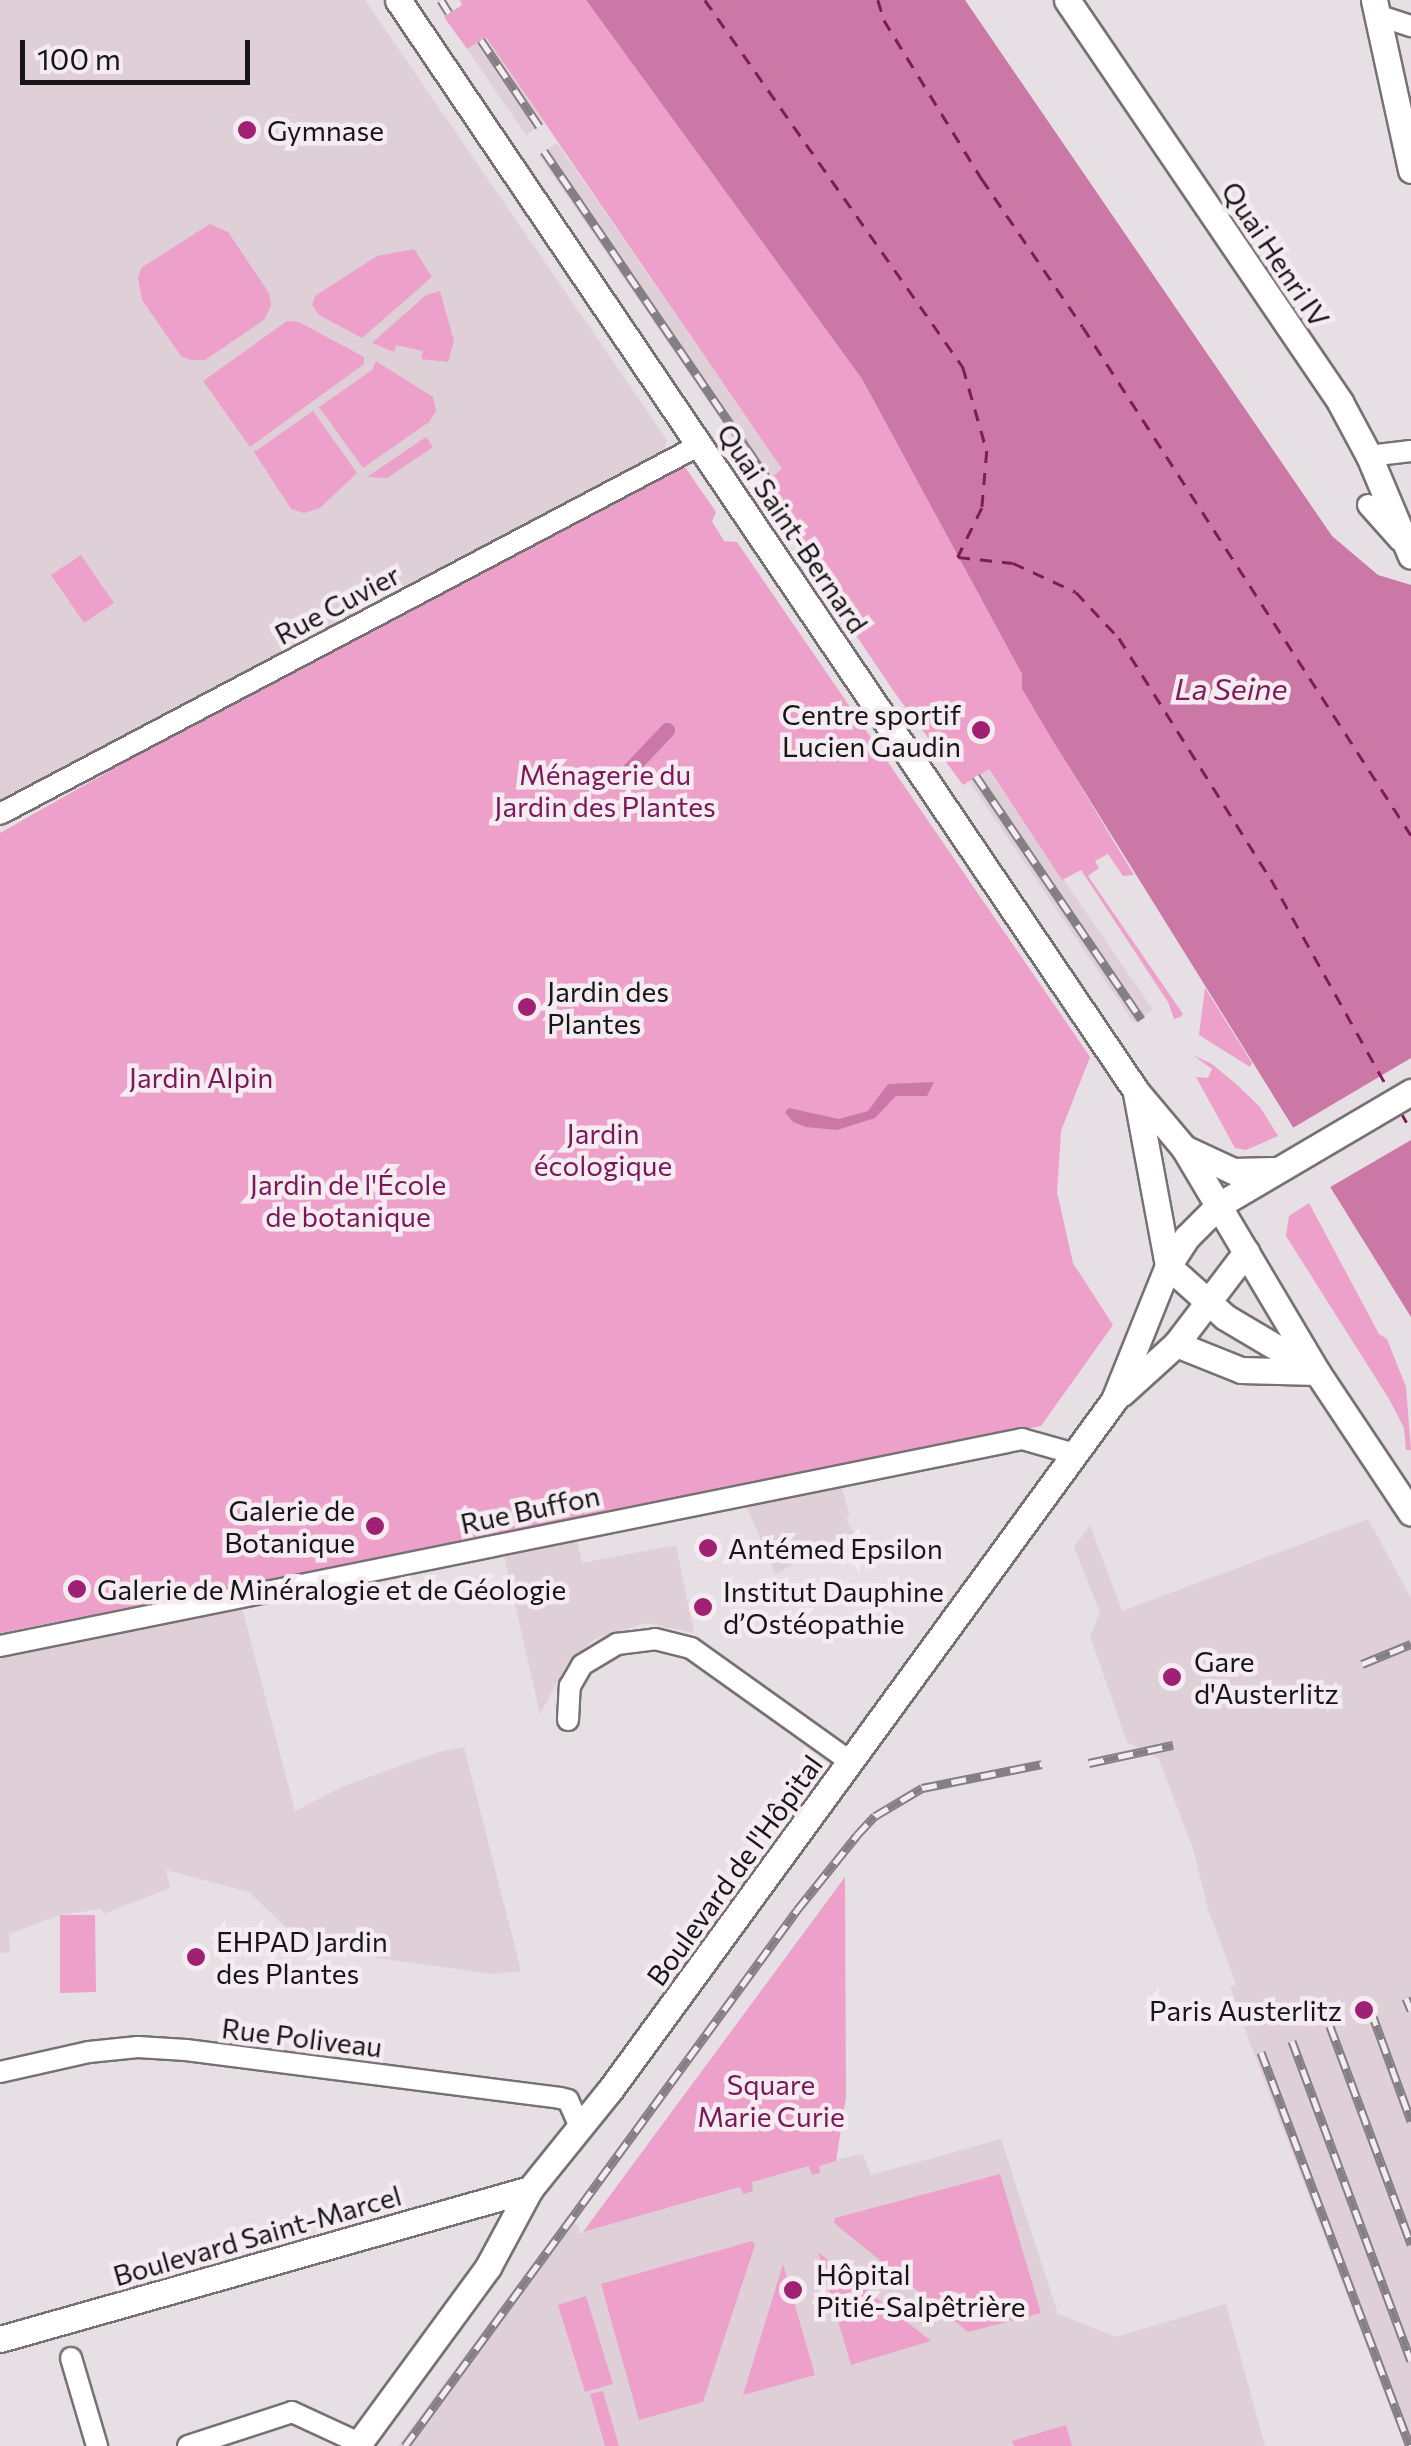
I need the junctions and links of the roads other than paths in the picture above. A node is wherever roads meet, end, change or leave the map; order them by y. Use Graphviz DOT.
graph roads {
  1 [pos="398,0"];
  2 [pos="1068,0"];
  3 [pos="1377,8"];
  4 [pos="1411,26"];
  5 [pos="1411,170"];
  6 [pos="700,445"];
  7 [pos="1411,451"];
  8 [pos="1369,456"];
  9 [pos="1368,505"];
  10 [pos="1410,554"];
  11 [pos="0,814"];
  12 [pos="1136,1090"];
  13 [pos="1411,1092"];
  14 [pos="1184,1148"];
  15 [pos="1278,1170"];
  16 [pos="1219,1205"];
  17 [pos="1246,1252"];
  18 [pos="1168,1266"];
  19 [pos="1208,1303"];
  20 [pos="1176,1344"];
  21 [pos="1317,1372"];
  22 [pos="1114,1400"];
  23 [pos="1072,1453"];
  24 [pos="1411,1513"];
  25 [pos="0,1646"];
  26 [pos="568,1720"];
  27 [pos="851,1762"];
  28 [pos="0,2072"];
  29 [pos="580,2127"];
  30 [pos="530,2189"];
  31 [pos="0,2339"];
  32 [pos="71,2358"];
  33 [pos="358,2444"];
  34 [pos="97,2446"];
  35 [pos="188,2446"];
  1 -- 6 [label="main road, Quai Saint-Bernard"];
  2 -- 8 [label="main road, Quai Henri IV"];
  3 -- 4 [label="street"];
  3 -- 5 [label="main road"];
  6 -- 11 [label="street, Rue Cuvier"];
  6 -- 12 [label="main road, Quai Saint-Bernard"];
  7 -- 8 [label="street"];
  8 -- 10 [label="main road, Quai Henri IV"];
  9 -- 10 [label="street"];
  12 -- 14 [label="main road, Quai Saint-Bernard"];
  12 -- 18 [label="main road, Quai Saint-Bernard"];
  13 -- 15 [label="main road, Boulevard de l'Hôpital"];
  14 -- 15 [label="main road"];
  14 -- 16 [label="main road, Quai Saint-Bernard"];
  15 -- 16 [label="main road, Boulevard de l'Hôpital"];
  16 -- 17 [label="main road, Quai Saint-Bernard"];
  16 -- 18 [label="main road, Boulevard de l'Hôpital"];
  17 -- 19 [label="main road"];
  17 -- 21 [label="main road, Quai Saint-Bernard"];
  18 -- 19 [label="main road"];
  18 -- 22 [label="main road, Boulevard de l'Hôpital"];
  19 -- 20 [label="main road"];
  19 -- 21 [label="main road"];
  20 -- 21 [label="main road"];
  20 -- 22 [label="main road"];
  21 -- 24 [label="main road, Quai Saint-Bernard"];
  22 -- 23 [label="main road, Boulevard de l'Hôpital"];
  23 -- 25 [label="street, Rue Buffon"];
  23 -- 27 [label="main road, Boulevard de l'Hôpital"];
  26 -- 27 [label="street"];
  27 -- 29 [label="main road, Boulevard de l'Hôpital"];
  28 -- 29 [label="street, Rue Poliveau"];
  29 -- 30 [label="main road, Boulevard de l'Hôpital"];
  30 -- 31 [label="main road, Boulevard Saint-Marcel"];
  30 -- 33 [label="main road, Boulevard de l'Hôpital"];
  32 -- 34 [label="street"];
  33 -- 35 [label="street"];
}
